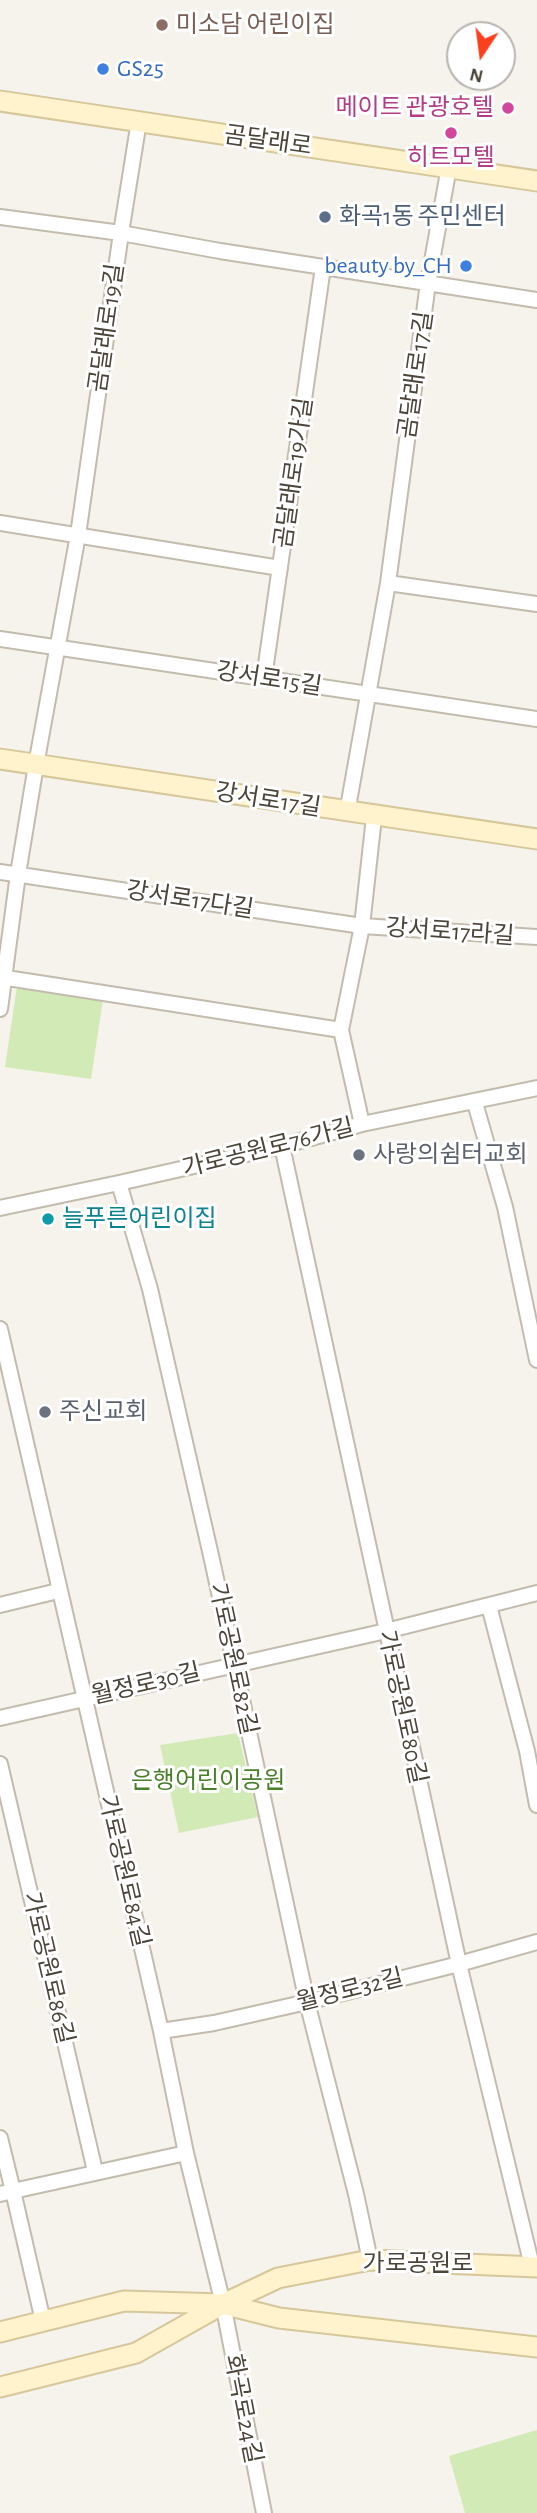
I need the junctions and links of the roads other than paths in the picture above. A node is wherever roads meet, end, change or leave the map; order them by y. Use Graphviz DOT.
graph roads {
  1 [pos="0,100"];
  2 [pos="139,121"];
  3 [pos="449,167"];
  4 [pos="537,181"];
  5 [pos="0,217"];
  6 [pos="121,233"];
  7 [pos="323,267"];
  8 [pos="428,283"];
  9 [pos="537,300"];
  10 [pos="0,523"];
  11 [pos="78,536"];
  12 [pos="280,568"];
  13 [pos="388,583"];
  14 [pos="537,604"];
  15 [pos="0,639"];
  16 [pos="56,647"];
  17 [pos="264,678"];
  18 [pos="369,695"];
  19 [pos="537,719"];
  20 [pos="0,759"];
  21 [pos="36,765"];
  22 [pos="348,813"];
  23 [pos="374,817"];
  24 [pos="537,839"];
  25 [pos="0,872"];
  26 [pos="18,874"];
  27 [pos="362,926"];
  28 [pos="537,937"];
  29 [pos="3,977"];
  30 [pos="0,1009"];
  31 [pos="341,1030"];
  32 [pos="537,1088"];
  33 [pos="475,1103"];
  34 [pos="362,1124"];
  35 [pos="282,1146"];
  36 [pos="119,1183"];
  37 [pos="0,1208"];
  38 [pos="0,1329"];
  39 [pos="537,1360"];
  40 [pos="58,1591"];
  41 [pos="537,1593"];
  42 [pos="0,1605"];
  43 [pos="489,1606"];
  44 [pos="386,1631"];
  45 [pos="234,1664"];
  46 [pos="83,1698"];
  47 [pos="0,1718"];
  48 [pos="0,1764"];
  49 [pos="537,1805"];
  50 [pos="537,1942"];
  51 [pos="459,1964"];
  52 [pos="307,2002"];
  53 [pos="161,2031"];
  54 [pos="0,2138"];
  55 [pos="186,2153"];
  56 [pos="95,2171"];
  57 [pos="6,2192"];
  58 [pos="370,2260"];
  59 [pos="535,2267"];
  60 [pos="223,2304"];
  61 [pos="43,2321"];
  62 [pos="0,2332"];
  63 [pos="537,2347"];
  64 [pos="0,2387"];
  65 [pos="264,2513"];
  1 -- 2 [label="main road, 곰달래로"];
  2 -- 3 [label="main road, 곰달래로"];
  2 -- 6 [label="street, 곰달래로19길"];
  3 -- 4 [label="main road, 곰달래로"];
  3 -- 8 [label="street, 곰달래로17길"];
  5 -- 6 [label="street"];
  6 -- 7 [label="street"];
  6 -- 11 [label="street, 곰달래로19길"];
  7 -- 8 [label="street"];
  7 -- 12 [label="street, 곰달래로19가길"];
  8 -- 9 [label="street"];
  8 -- 13 [label="street, 곰달래로17길"];
  10 -- 11 [label="street"];
  11 -- 12 [label="street"];
  11 -- 16 [label="street, 곰달래로19길"];
  12 -- 17 [label="street, 곰달래로19가길"];
  13 -- 14 [label="street"];
  13 -- 18 [label="street, 곰달래로17길"];
  15 -- 16 [label="street, 강서로15길"];
  16 -- 17 [label="street, 강서로15길"];
  16 -- 21 [label="street, 곰달래로19길"];
  17 -- 18 [label="street, 강서로15길"];
  18 -- 19 [label="street, 강서로15길"];
  18 -- 22 [label="street, 곰달래로17길"];
  20 -- 21 [label="main road, 강서로17길"];
  21 -- 22 [label="main road, 강서로17길"];
  21 -- 26 [label="street"];
  22 -- 23 [label="main road, 강서로17길"];
  23 -- 24 [label="main road, 강서로17길"];
  23 -- 27 [label="street, 강서로17라길"];
  25 -- 26 [label="street, 강서로17다길"];
  26 -- 27 [label="street, 강서로17다길"];
  26 -- 29 [label="street"];
  27 -- 28 [label="street, 강서로17라길"];
  27 -- 31 [label="street, 강서로17라길"];
  29 -- 30 [label="street"];
  29 -- 31 [label="street"];
  31 -- 34 [label="street, 강서로17라길"];
  32 -- 33 [label="street, 가로공원로76가길"];
  33 -- 34 [label="street, 가로공원로76가길"];
  33 -- 39 [label="street"];
  34 -- 35 [label="street, 가로공원로76가길"];
  35 -- 36 [label="street, 가로공원로76가길"];
  35 -- 44 [label="street, 가로공원로80길"];
  36 -- 37 [label="street, 가로공원로76가길"];
  36 -- 45 [label="street, 가로공원로82길"];
  38 -- 40 [label="street, 가로공원로84길"];
  40 -- 42 [label="street"];
  40 -- 46 [label="street, 가로공원로84길"];
  41 -- 43 [label="street, 월정로30길"];
  43 -- 44 [label="street, 월정로30길"];
  43 -- 49 [label="street"];
  44 -- 45 [label="street, 월정로30길"];
  44 -- 51 [label="street, 가로공원로80길"];
  45 -- 46 [label="street, 월정로30길"];
  45 -- 52 [label="street, 가로공원로82길"];
  46 -- 47 [label="street, 월정로30길"];
  46 -- 53 [label="street, 가로공원로84길"];
  48 -- 56 [label="street, 가로공원로86길"];
  50 -- 51 [label="street, 월정로32길"];
  51 -- 52 [label="street, 월정로32길"];
  51 -- 59 [label="street, 가로공원로80길"];
  52 -- 53 [label="street, 월정로32길"];
  52 -- 58 [label="street, 가로공원로82길"];
  53 -- 55 [label="street, 가로공원로84길"];
  54 -- 57 [label="street"];
  55 -- 56 [label="street"];
  55 -- 60 [label="street, 가로공원로84길"];
  56 -- 57 [label="street"];
  57 -- 61 [label="street"];
  58 -- 59 [label="main road, 가로공원로"];
  58 -- 60 [label="main road, 가로공원로"];
  60 -- 61 [label="main road, 가로공원로"];
  60 -- 63 [label="main road, 가로공원로"];
  60 -- 64 [label="main road, 가로공원로"];
  60 -- 65 [label="street, 화곡로24길"];
  61 -- 62 [label="main road, 가로공원로"];
}
